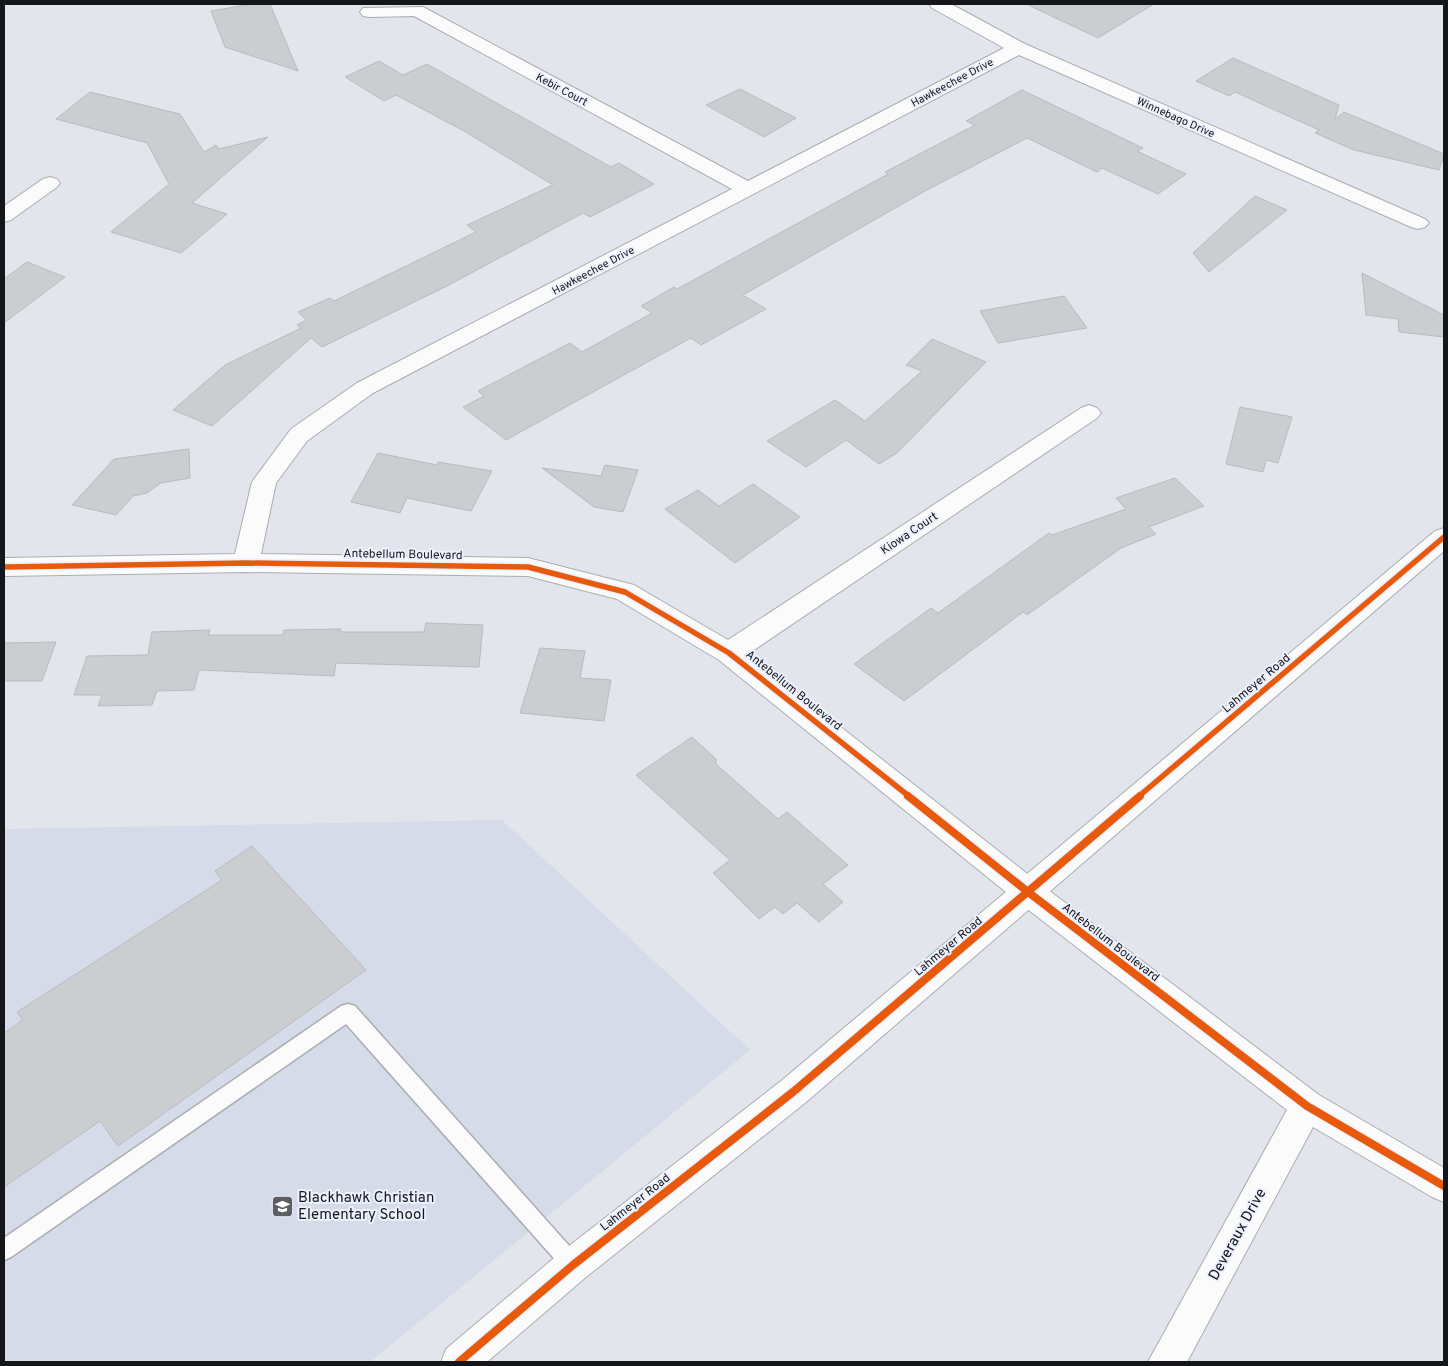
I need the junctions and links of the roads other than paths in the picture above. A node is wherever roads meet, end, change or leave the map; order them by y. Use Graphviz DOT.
graph roads {
  1 [pos="938,4"];
  2 [pos="369,12"];
  3 [pos="1018,48"];
  4 [pos="50,183"];
  5 [pos="748,189"];
  6 [pos="4,216"];
  7 [pos="1418,223"];
  8 [pos="1089,413"];
  9 [pos="1444,537"];
  10 [pos="246,563"];
  11 [pos="4,566"];
  12 [pos="729,653"];
  13 [pos="1028,892"];
  14 [pos="1307,1106"];
  15 [pos="1444,1186"];
  16 [pos="4,1250"];
  17 [pos="573,1265"];
  18 [pos="459,1362"];
  19 [pos="1167,1362"];
  1 -- 3 [label="street, Winnebago Drive"];
  2 -- 5 [label="street, Kebir Court"];
  3 -- 5 [label="street, Hawkeechee Drive"];
  3 -- 7 [label="street, Winnebago Drive"];
  4 -- 6 [label="street"];
  5 -- 10 [label="street, Hawkeechee Drive"];
  8 -- 12 [label="street, Kiowa Court"];
  9 -- 13 [label="street, Lahmeyer Road"];
  10 -- 11 [label="street, Antebellum Boulevard"];
  10 -- 12 [label="street, Antebellum Boulevard"];
  12 -- 13 [label="street, Antebellum Boulevard"];
  13 -- 14 [label="street, Antebellum Boulevard"];
  13 -- 17 [label="street, Lahmeyer Road"];
  14 -- 15 [label="street, Antebellum Boulevard"];
  14 -- 19 [label="street, Deveraux Drive"];
  16 -- 17 [label="lane"];
  17 -- 18 [label="street, Lahmeyer Road"];
}
